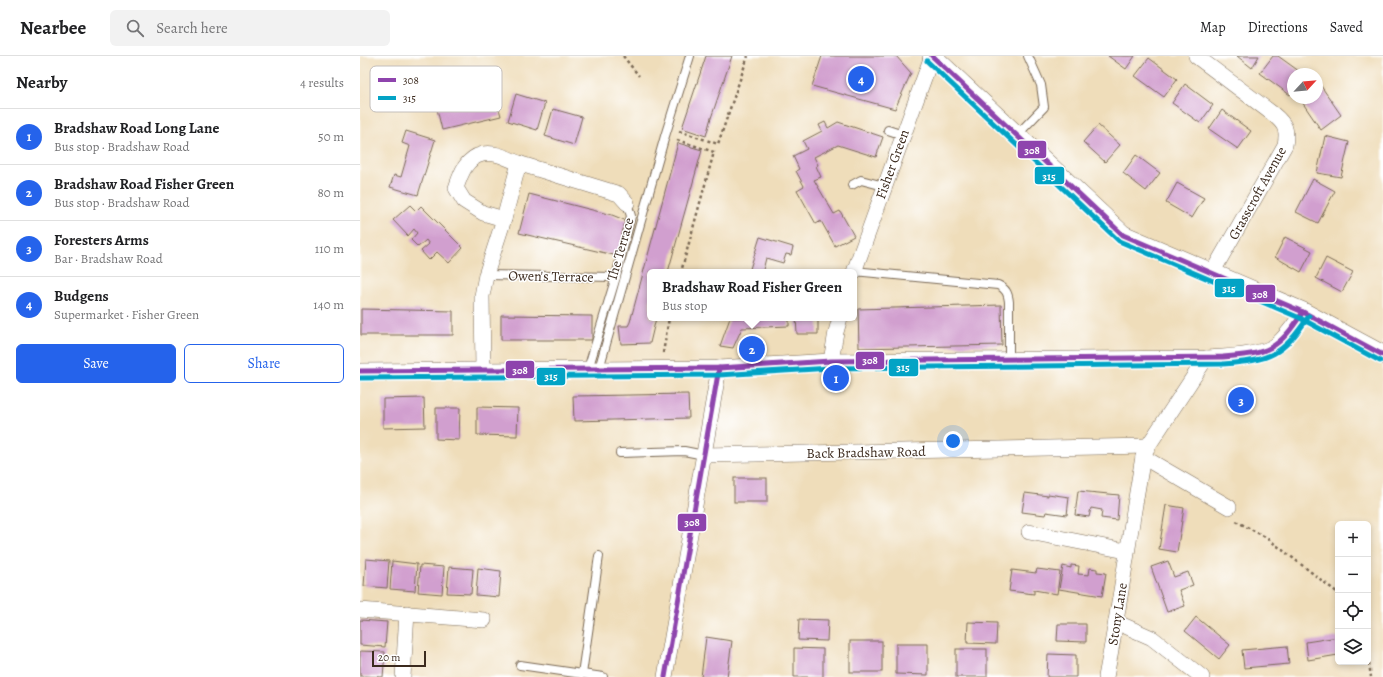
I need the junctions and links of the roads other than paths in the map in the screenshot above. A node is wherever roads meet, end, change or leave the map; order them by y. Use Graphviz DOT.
graph roads {
  1 [pos="690,56"];
  2 [pos="932,56"];
  3 [pos="1028,56"];
  4 [pos="1196,56"];
  5 [pos="888,130"];
  6 [pos="903,135"];
  7 [pos="1016,136"];
  8 [pos="519,163"];
  9 [pos="852,185"];
  10 [pos="884,186"];
  11 [pos="627,203"];
  12 [pos="504,219"];
  13 [pos="855,269"];
  14 [pos="857,271"];
  15 [pos="1212,273"];
  16 [pos="486,275"];
  17 [pos="616,277"];
  18 [pos="1303,312"];
  19 [pos="839,321"];
  20 [pos="1383,355"];
  21 [pos="1206,358"];
  22 [pos="1009,360"];
  23 [pos="831,361"];
  24 [pos="719,368"];
  25 [pos="483,370"];
  26 [pos="594,370"];
  27 [pos="360,371"];
  28 [pos="1145,452"];
  29 [pos="620,453"];
  30 [pos="704,455"];
  31 [pos="1231,513"];
  32 [pos="1030,532"];
  33 [pos="1126,551"];
  34 [pos="599,556"];
  35 [pos="360,610"];
  36 [pos="407,613"];
  37 [pos="484,620"];
  38 [pos="1116,622"];
  39 [pos="520,665"];
  40 [pos="582,674"];
  41 [pos="403,677"];
  42 [pos="603,677"];
  43 [pos="665,677"];
  44 [pos="1106,677"];
  45 [pos="1202,677"];
  1 -- 26 [label="lane, The Terrace"];
  2 -- 6 [label="street, Fisher Green"];
  2 -- 7 [label="street"];
  3 -- 7 [label="lane"];
  4 -- 15 [label="street, Grasscroft Avenue"];
  5 -- 6 [label="lane"];
  6 -- 10 [label="street, Fisher Green"];
  7 -- 15 [label="street"];
  8 -- 11 [label="street"];
  8 -- 12 [label="street"];
  8 -- 12 [label="street"];
  9 -- 10 [label="lane"];
  10 -- 13 [label="street, Fisher Green"];
  11 -- 17 [label="lane"];
  12 -- 16 [label="street"];
  14 -- 22 [label="lane"];
  15 -- 18 [label="street"];
  16 -- 17 [label="lane, Owen's Terrace"];
  16 -- 25 [label="street"];
  17 -- 26 [label="lane"];
  18 -- 20 [label="street"];
  18 -- 21 [label="street"];
  19 -- 23 [label="street"];
  21 -- 22 [label="street"];
  21 -- 28 [label="street, Stony Lane"];
  22 -- 23 [label="street"];
  23 -- 24 [label="street"];
  24 -- 26 [label="street"];
  24 -- 30 [label="street"];
  25 -- 26 [label="street"];
  25 -- 27 [label="street"];
  28 -- 30 [label="street, Back Bradshaw Road"];
  28 -- 31 [label="street"];
  28 -- 33 [label="street, Stony Lane"];
  29 -- 30 [label="lane"];
  30 -- 43 [label="street"];
  32 -- 33 [label="street"];
  33 -- 38 [label="street, Stony Lane"];
  34 -- 40 [label="lane"];
  35 -- 36 [label="street"];
  36 -- 37 [label="street"];
  36 -- 41 [label="street"];
  38 -- 44 [label="street, Stony Lane"];
  38 -- 45 [label="street"];
  39 -- 40 [label="lane"];
  40 -- 42 [label="lane"];
}
